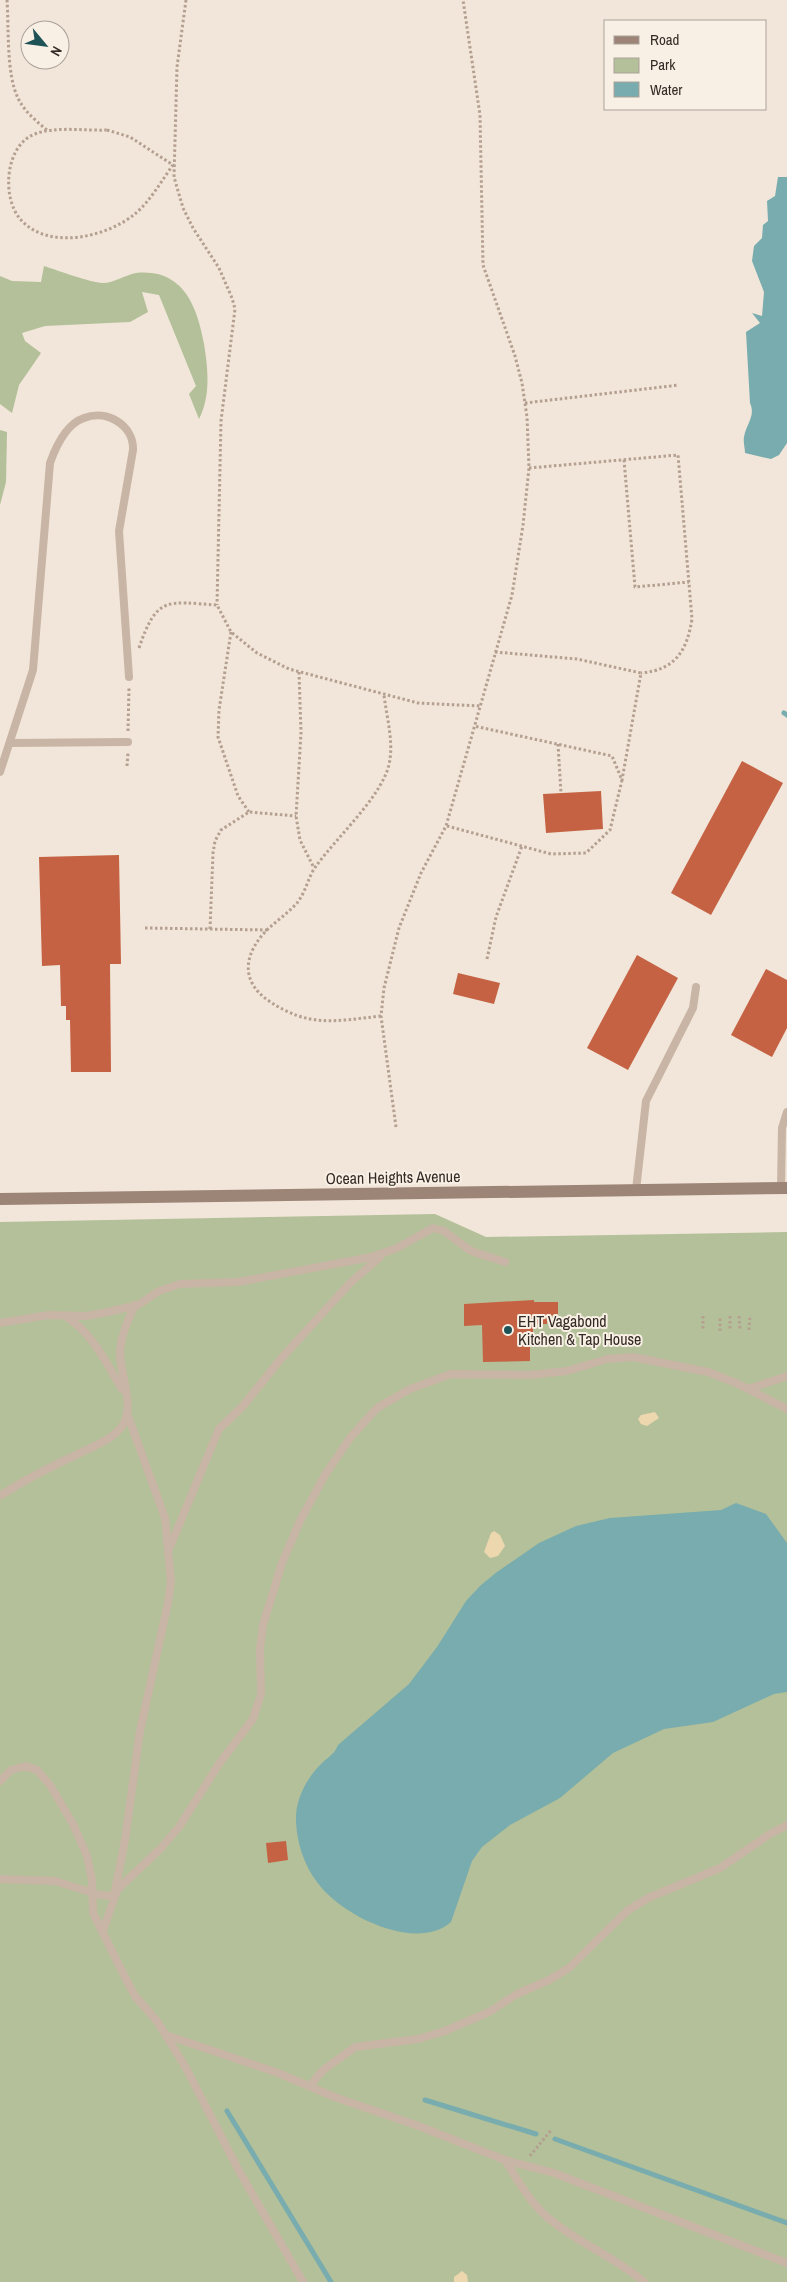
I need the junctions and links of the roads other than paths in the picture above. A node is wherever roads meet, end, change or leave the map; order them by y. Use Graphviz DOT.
graph roads {
  1 [pos="129,677"];
  2 [pos="128,742"];
  3 [pos="10,743"];
  4 [pos="0,772"];
  5 [pos="696,987"];
  6 [pos="787,1112"];
  7 [pos="784,1188"];
  8 [pos="636,1190"];
  9 [pos="0,1199"];
  10 [pos="383,1254"];
  11 [pos="505,1262"];
  12 [pos="135,1306"];
  13 [pos="64,1315"];
  14 [pos="0,1324"];
  15 [pos="787,1376"];
  16 [pos="748,1389"];
  17 [pos="126,1395"];
  18 [pos="787,1409"];
  19 [pos="128,1413"];
  20 [pos="0,1496"];
  21 [pos="169,1549"];
  22 [pos="0,1781"];
  23 [pos="787,1826"];
  24 [pos="0,1879"];
  25 [pos="92,1893"];
  26 [pos="114,1896"];
  27 [pos="102,1932"];
  28 [pos="166,2034"];
  29 [pos="310,2086"];
  30 [pos="505,2160"];
  31 [pos="787,2263"];
  32 [pos="303,2282"];
  33 [pos="644,2282"];
  1 -- 3 [label="lane"];
  2 -- 3 [label="lane"];
  3 -- 4 [label="lane"];
  5 -- 8 [label="lane"];
  6 -- 7 [label="lane"];
  7 -- 8 [label="main road, Ocean Heights Avenue"];
  8 -- 9 [label="main road, Ocean Heights Avenue"];
  10 -- 11 [label="lane"];
  10 -- 12 [label="lane"];
  10 -- 21 [label="lane"];
  12 -- 13 [label="lane"];
  12 -- 17 [label="lane"];
  13 -- 14 [label="lane"];
  13 -- 17 [label="lane"];
  15 -- 16 [label="lane"];
  16 -- 18 [label="lane"];
  16 -- 26 [label="lane"];
  17 -- 19 [label="lane"];
  19 -- 20 [label="lane"];
  19 -- 21 [label="lane"];
  21 -- 26 [label="lane"];
  22 -- 25 [label="lane"];
  23 -- 29 [label="lane"];
  24 -- 25 [label="lane"];
  25 -- 26 [label="lane"];
  25 -- 27 [label="lane"];
  26 -- 27 [label="lane"];
  27 -- 28 [label="lane"];
  28 -- 29 [label="lane"];
  28 -- 32 [label="lane"];
  29 -- 30 [label="lane"];
  30 -- 31 [label="lane"];
  30 -- 33 [label="lane"];
}
